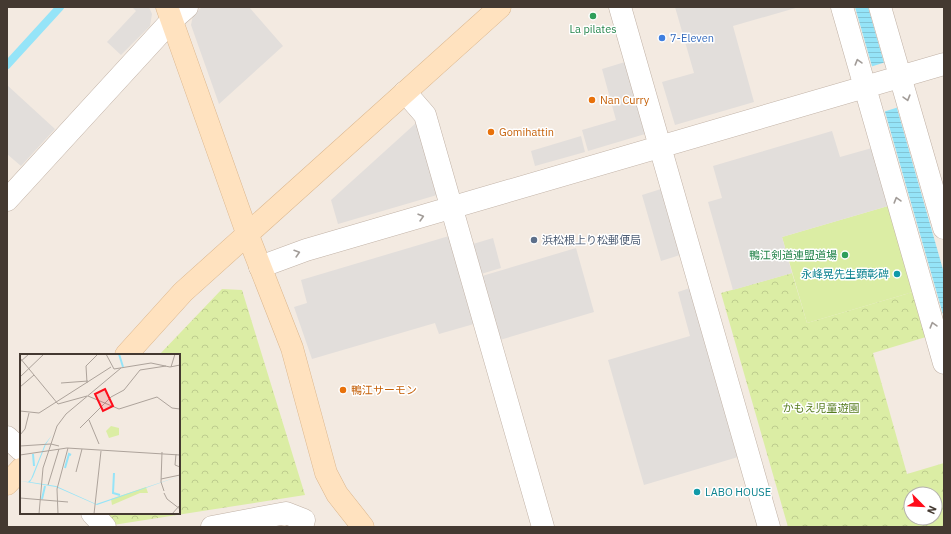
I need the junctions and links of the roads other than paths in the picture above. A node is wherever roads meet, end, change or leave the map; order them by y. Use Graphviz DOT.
graph roads {
  1 [pos="500,7"];
  2 [pos="620,7"];
  3 [pos="842,7"];
  4 [pos="880,7"];
  5 [pos="175,12"];
  6 [pos="944,64"];
  7 [pos="883,82"];
  8 [pos="405,92"];
  9 [pos="660,147"];
  10 [pos="7,200"];
  11 [pos="452,208"];
  12 [pos="944,228"];
  13 [pos="247,233"];
  14 [pos="260,267"];
  15 [pos="127,354"];
  16 [pos="944,363"];
  17 [pos="7,437"];
  18 [pos="20,449"];
  19 [pos="20,470"];
  20 [pos="7,484"];
  21 [pos="93,514"];
  22 [pos="105,527"];
  23 [pos="212,527"];
  24 [pos="302,527"];
  25 [pos="362,527"];
  26 [pos="543,527"];
  27 [pos="769,527"];
  1 -- 8 [label="street"];
  2 -- 9 [label="street"];
  7 -- 3 [label="street, one-way"];
  4 -- 7 [label="street"];
  5 -- 10 [label="street"];
  5 -- 13 [label="street"];
  6 -- 7 [label="street"];
  7 -- 9 [label="street"];
  7 -- 12 [label="street, one-way"];
  16 -- 7 [label="street, one-way"];
  8 -- 11 [label="street"];
  8 -- 13 [label="street"];
  9 -- 11 [label="street"];
  9 -- 27 [label="street"];
  14 -- 11 [label="street, one-way"];
  11 -- 26 [label="street"];
  13 -- 14 [label="street"];
  13 -- 15 [label="street"];
  14 -- 25 [label="street"];
  17 -- 18 [label="street"];
  19 -- 20 [label="street"];
  21 -- 22 [label="street"];
  23 -- 24 [label="street"];
}
